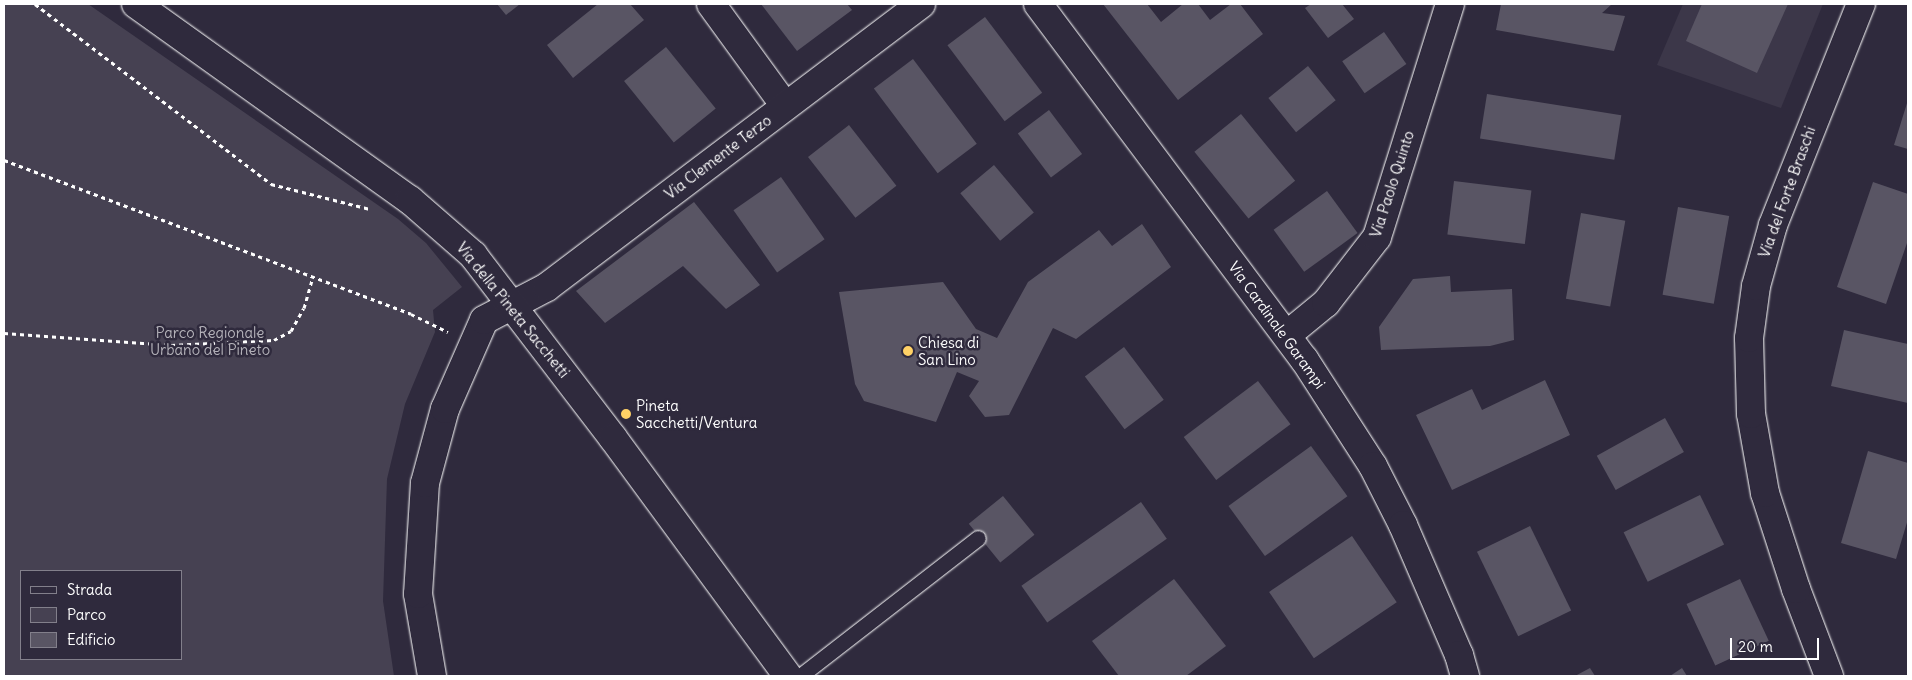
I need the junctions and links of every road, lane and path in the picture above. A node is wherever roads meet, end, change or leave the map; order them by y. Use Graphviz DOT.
graph roads {
  1 [pos="35,4"];
  2 [pos="136,4"];
  3 [pos="711,4"];
  4 [pos="922,4"];
  5 [pos="1038,4"];
  6 [pos="1450,4"];
  7 [pos="1861,4"];
  8 [pos="785,106"];
  9 [pos="4,160"];
  10 [pos="410,200"];
  11 [pos="313,276"];
  12 [pos="512,306"];
  13 [pos="4,333"];
  14 [pos="1287,335"];
  15 [pos="471,344"];
  16 [pos="978,538"];
  17 [pos="432,676"];
  18 [pos="788,676"];
  19 [pos="800,676"];
  20 [pos="1465,676"];
  21 [pos="1829,676"];
  1 -- 10 [label="path"];
  2 -- 10 [label="street, Via della Pineta Sacchetti"];
  3 -- 8 [label="street"];
  4 -- 8 [label="street, Via Clemente Terzo"];
  5 -- 14 [label="street, Via Cardinale Garampi"];
  6 -- 14 [label="street, Via Paolo Quinto"];
  7 -- 21 [label="street, Via del Forte Braschi"];
  8 -- 12 [label="street, Via Clemente Terzo"];
  9 -- 11 [label="path"];
  10 -- 12 [label="street, Via della Pineta Sacchetti"];
  11 -- 13 [label="path"];
  11 -- 15 [label="path"];
  12 -- 15 [label="street, Via Clemente Terzo"];
  12 -- 18 [label="street, Via della Pineta Sacchetti"];
  14 -- 20 [label="street, Via Cardinale Garampi"];
  15 -- 17 [label="street, Via Clemente Terzo"];
  16 -- 19 [label="lane"];
}
